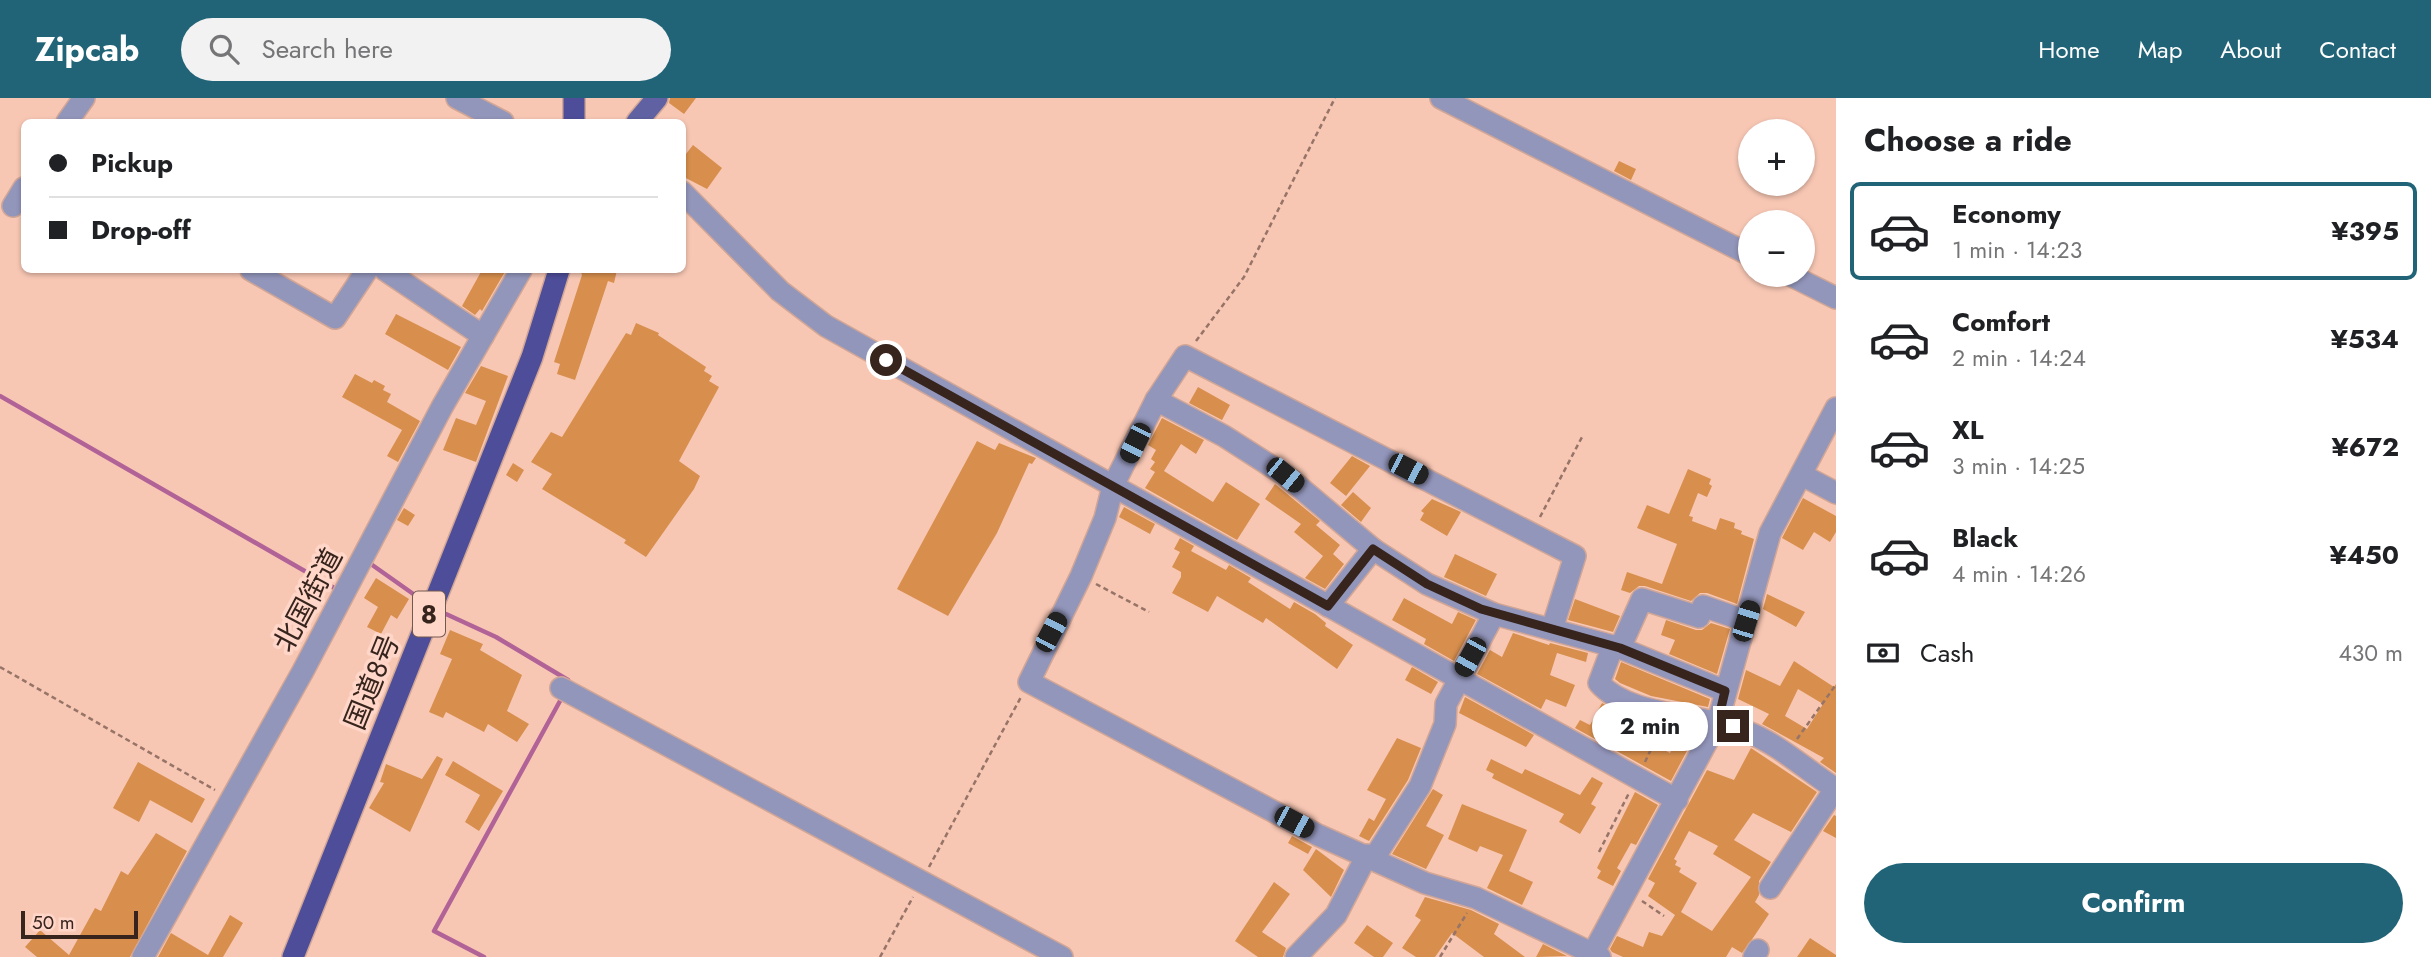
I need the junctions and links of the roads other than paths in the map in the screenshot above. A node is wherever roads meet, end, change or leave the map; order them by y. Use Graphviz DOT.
graph roads {
  1 [pos="84,98"];
  2 [pos="457,98"];
  3 [pos="574,98"];
  4 [pos="657,98"];
  5 [pos="1441,98"];
  6 [pos="70,119"];
  7 [pos="497,119"];
  8 [pos="574,119"];
  9 [pos="639,119"];
  10 [pos="686,196"];
  11 [pos="1738,249"];
  12 [pos="256,273"];
  13 [pos="365,273"];
  14 [pos="389,273"];
  15 [pos="520,273"];
  16 [pos="558,273"];
  17 [pos="1814,287"];
  18 [pos="1836,298"];
  19 [pos="483,336"];
  20 [pos="1156,400"];
  21 [pos="1836,408"];
  22 [pos="1802,475"];
  23 [pos="1114,486"];
  24 [pos="1836,493"];
  25 [pos="1373,549"];
  26 [pos="1328,606"];
  27 [pos="1494,614"];
  28 [pos="1746,621"];
  29 [pos="1552,629"];
  30 [pos="1617,647"];
  31 [pos="1458,679"];
  32 [pos="561,688"];
  33 [pos="1725,691"];
  34 [pos="1718,721"];
  35 [pos="1835,789"];
  36 [pos="1677,800"];
  37 [pos="1370,857"];
  38 [pos="1770,888"];
  39 [pos="1595,956"];
  40 [pos="143,957"];
  41 [pos="293,957"];
  42 [pos="1062,957"];
  43 [pos="1296,957"];
  1 -- 6 [label="street"];
  2 -- 7 [label="street"];
  3 -- 8 [label="highway"];
  4 -- 9 [label="main road"];
  5 -- 11 [label="street"];
  10 -- 23 [label="street"];
  12 -- 13 [label="street"];
  14 -- 19 [label="street"];
  15 -- 19 [label="street, 北国街道"];
  16 -- 41 [label="highway, 国道8号 / 8"];
  17 -- 18 [label="street"];
  19 -- 40 [label="street, 北国街道"];
  20 -- 23 [label="street"];
  20 -- 25 [label="street"];
  20 -- 29 [label="street"];
  21 -- 22 [label="street"];
  22 -- 24 [label="street"];
  22 -- 28 [label="street"];
  23 -- 26 [label="street"];
  23 -- 37 [label="street"];
  25 -- 26 [label="street"];
  25 -- 27 [label="street"];
  26 -- 31 [label="street"];
  27 -- 29 [label="street"];
  27 -- 31 [label="street"];
  28 -- 30 [label="street"];
  28 -- 33 [label="street"];
  29 -- 30 [label="street"];
  30 -- 33 [label="street"];
  30 -- 34 [label="street"];
  31 -- 36 [label="street"];
  31 -- 37 [label="street"];
  32 -- 42 [label="street"];
  33 -- 34 [label="street"];
  34 -- 35 [label="street"];
  34 -- 36 [label="street"];
  35 -- 38 [label="street"];
  36 -- 39 [label="street"];
  37 -- 39 [label="street"];
  37 -- 43 [label="street"];
}
